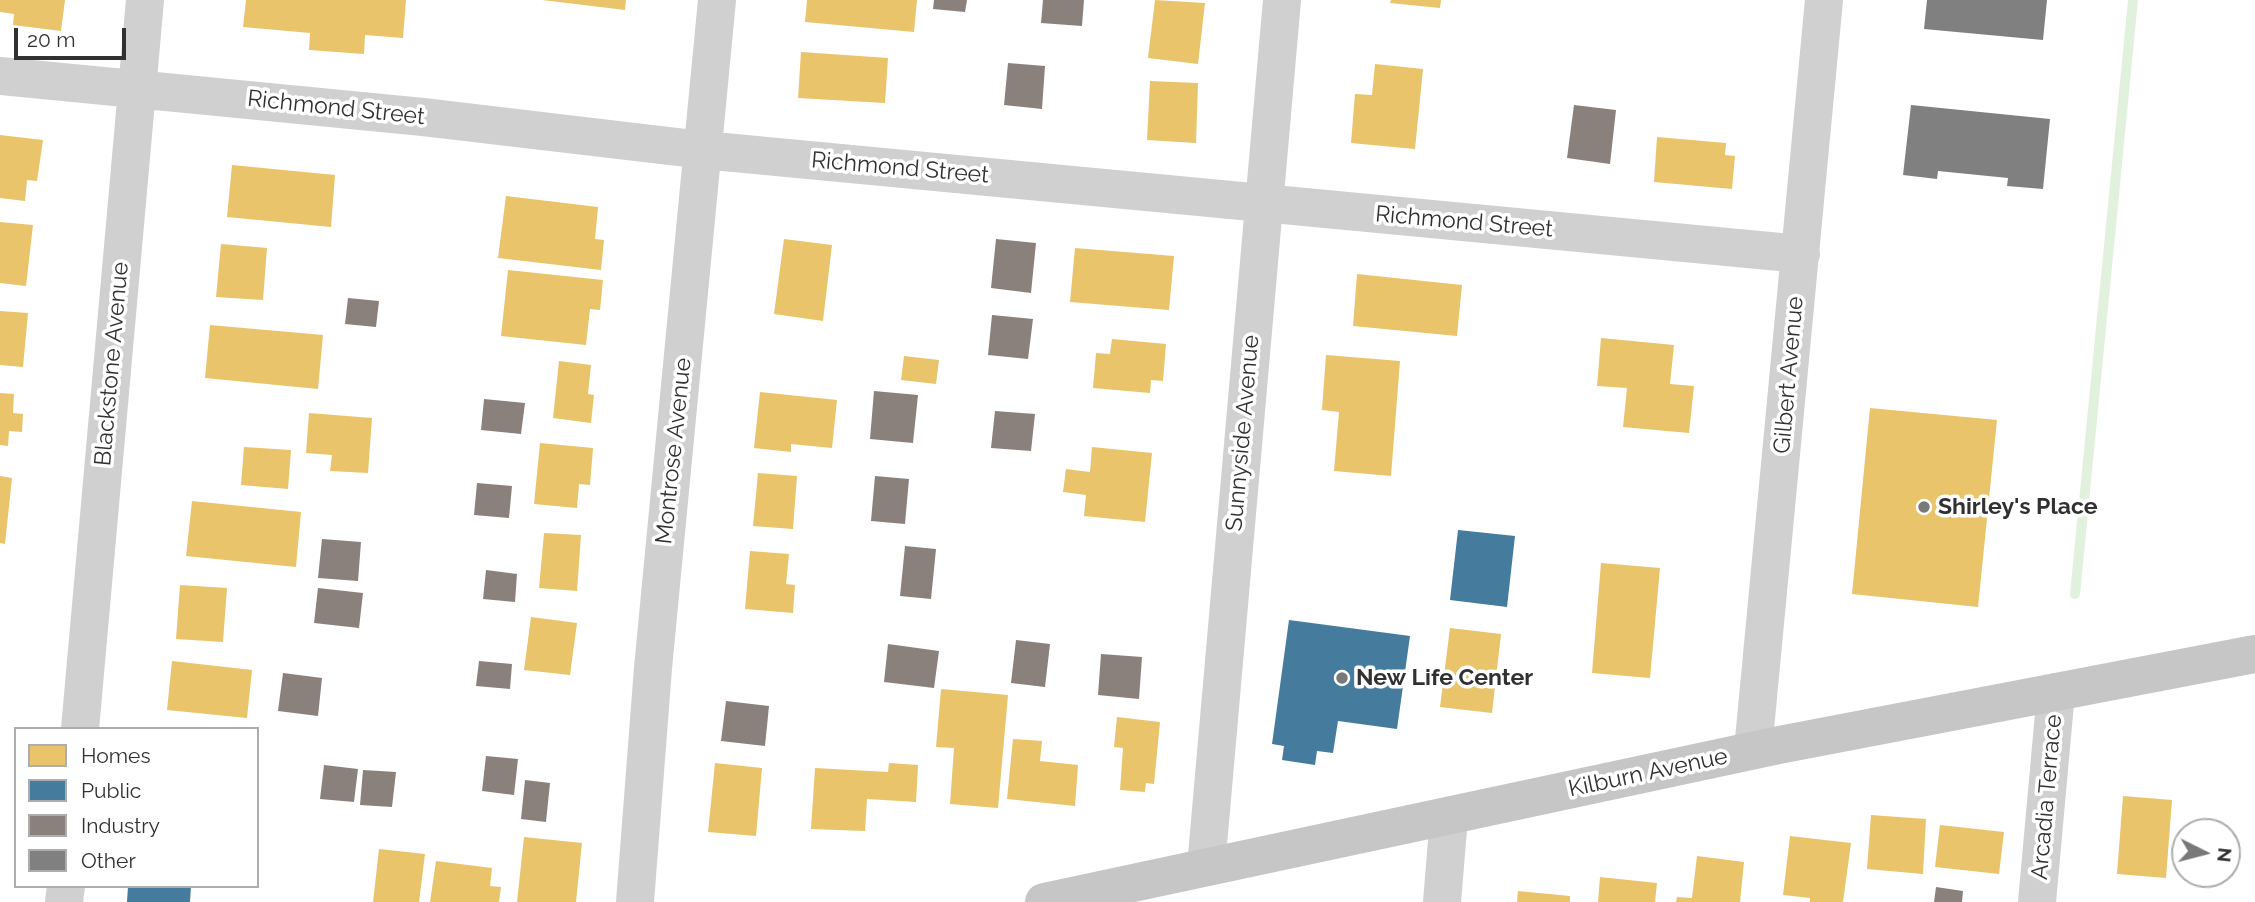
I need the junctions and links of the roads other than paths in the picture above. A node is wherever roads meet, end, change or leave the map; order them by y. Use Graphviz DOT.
graph roads {
  1 [pos="145,0"];
  2 [pos="717,0"];
  3 [pos="1282,0"];
  4 [pos="1824,0"];
  5 [pos="0,76"];
  6 [pos="137,89"];
  7 [pos="703,150"];
  8 [pos="1265,203"];
  9 [pos="1801,254"];
  10 [pos="2255,654"];
  11 [pos="2056,692"];
  12 [pos="80,727"];
  13 [pos="1753,750"];
  14 [pos="1450,817"];
  15 [pos="1206,867"];
  16 [pos="635,902"];
  17 [pos="1044,902"];
  18 [pos="1442,902"];
  19 [pos="2037,902"];
  1 -- 6 [label="street, Blackstone Avenue"];
  2 -- 7 [label="street, Montrose Avenue"];
  3 -- 8 [label="street, Sunnyside Avenue"];
  4 -- 9 [label="street, Gilbert Avenue"];
  5 -- 6 [label="street, Richmond Street"];
  6 -- 7 [label="street, Richmond Street"];
  6 -- 12 [label="street, Blackstone Avenue"];
  7 -- 8 [label="street, Richmond Street"];
  7 -- 16 [label="street, Montrose Avenue"];
  8 -- 9 [label="street, Richmond Street"];
  8 -- 15 [label="street, Sunnyside Avenue"];
  9 -- 13 [label="street, Gilbert Avenue"];
  10 -- 11 [label="main road, Kilburn Avenue"];
  11 -- 13 [label="main road, Kilburn Avenue"];
  11 -- 19 [label="street, Arcadia Terrace"];
  13 -- 14 [label="main road, Kilburn Avenue"];
  14 -- 15 [label="main road, Kilburn Avenue"];
  14 -- 18 [label="street"];
  15 -- 17 [label="main road, Kilburn Avenue"];
}
